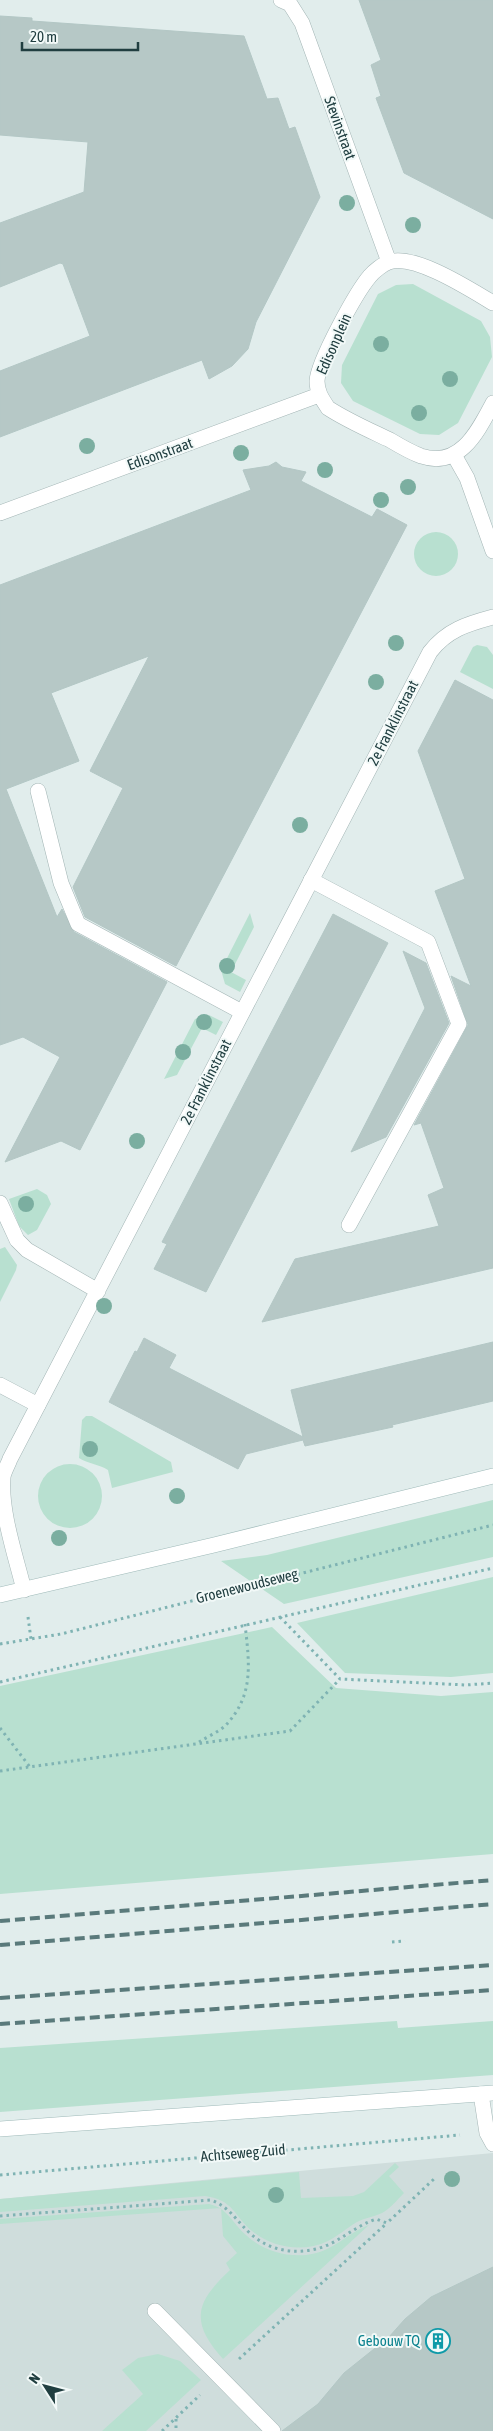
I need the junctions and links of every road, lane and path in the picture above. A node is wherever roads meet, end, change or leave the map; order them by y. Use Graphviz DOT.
graph roads {
  1 [pos="281,0"];
  2 [pos="389,262"];
  3 [pos="493,303"];
  4 [pos="319,396"];
  5 [pos="493,403"];
  6 [pos="454,455"];
  7 [pos="0,513"];
  8 [pos="493,551"];
  9 [pos="493,617"];
  10 [pos="38,791"];
  11 [pos="311,880"];
  12 [pos="242,1012"];
  13 [pos="0,1204"];
  14 [pos="349,1225"];
  15 [pos="98,1291"];
  16 [pos="0,1385"];
  17 [pos="38,1405"];
  18 [pos="493,1476"];
  19 [pos="493,1526"];
  20 [pos="493,1568"];
  21 [pos="24,1590"];
  22 [pos="0,1594"];
  23 [pos="279,1616"];
  24 [pos="245,1624"];
  25 [pos="0,1644"];
  26 [pos="340,1678"];
  27 [pos="0,1682"];
  28 [pos="493,1683"];
  29 [pos="0,1728"];
  30 [pos="197,1744"];
  31 [pos="30,1767"];
  32 [pos="0,1771"];
  33 [pos="405,1941"];
  34 [pos="392,1942"];
  35 [pos="487,2093"];
  36 [pos="0,2129"];
  37 [pos="490,2138"];
  38 [pos="0,2175"];
  39 [pos="434,2179"];
  40 [pos="0,2216"];
  41 [pos="387,2223"];
  42 [pos="155,2311"];
  43 [pos="219,2377"];
  44 [pos="176,2418"];
  45 [pos="162,2431"];
  46 [pos="176,2431"];
  47 [pos="273,2431"];
  1 -- 2 [label="street, Stevinstraat"];
  2 -- 3 [label="street"];
  2 -- 4 [label="street, Edisonplein"];
  4 -- 6 [label="street, Edisonplein"];
  4 -- 7 [label="street, Edisonstraat"];
  5 -- 6 [label="street"];
  6 -- 8 [label="street"];
  9 -- 11 [label="street, 2e Franklinstraat"];
  10 -- 12 [label="street"];
  11 -- 12 [label="street, 2e Franklinstraat"];
  11 -- 14 [label="street"];
  12 -- 15 [label="street, 2e Franklinstraat"];
  13 -- 15 [label="street"];
  15 -- 17 [label="street, 2e Franklinstraat"];
  16 -- 17 [label="street"];
  17 -- 21 [label="street, 2e Franklinstraat"];
  18 -- 21 [label="street"];
  19 -- 25 [label="path, Groenewoudseweg"];
  20 -- 23 [label="path"];
  21 -- 22 [label="street"];
  23 -- 24 [label="path"];
  23 -- 26 [label="path"];
  24 -- 27 [label="path"];
  24 -- 30 [label="path"];
  26 -- 28 [label="path"];
  26 -- 30 [label="path"];
  29 -- 31 [label="path"];
  30 -- 31 [label="path"];
  31 -- 32 [label="path"];
  33 -- 34 [label="path"];
  35 -- 36 [label="street"];
  35 -- 37 [label="street"];
  37 -- 38 [label="path, Achtseweg Zuid"];
  39 -- 41 [label="path"];
  40 -- 41 [label="path"];
  41 -- 43 [label="path"];
  42 -- 43 [label="street"];
  43 -- 44 [label="path"];
  43 -- 47 [label="street"];
  44 -- 45 [label="path"];
  44 -- 46 [label="path"];
}
